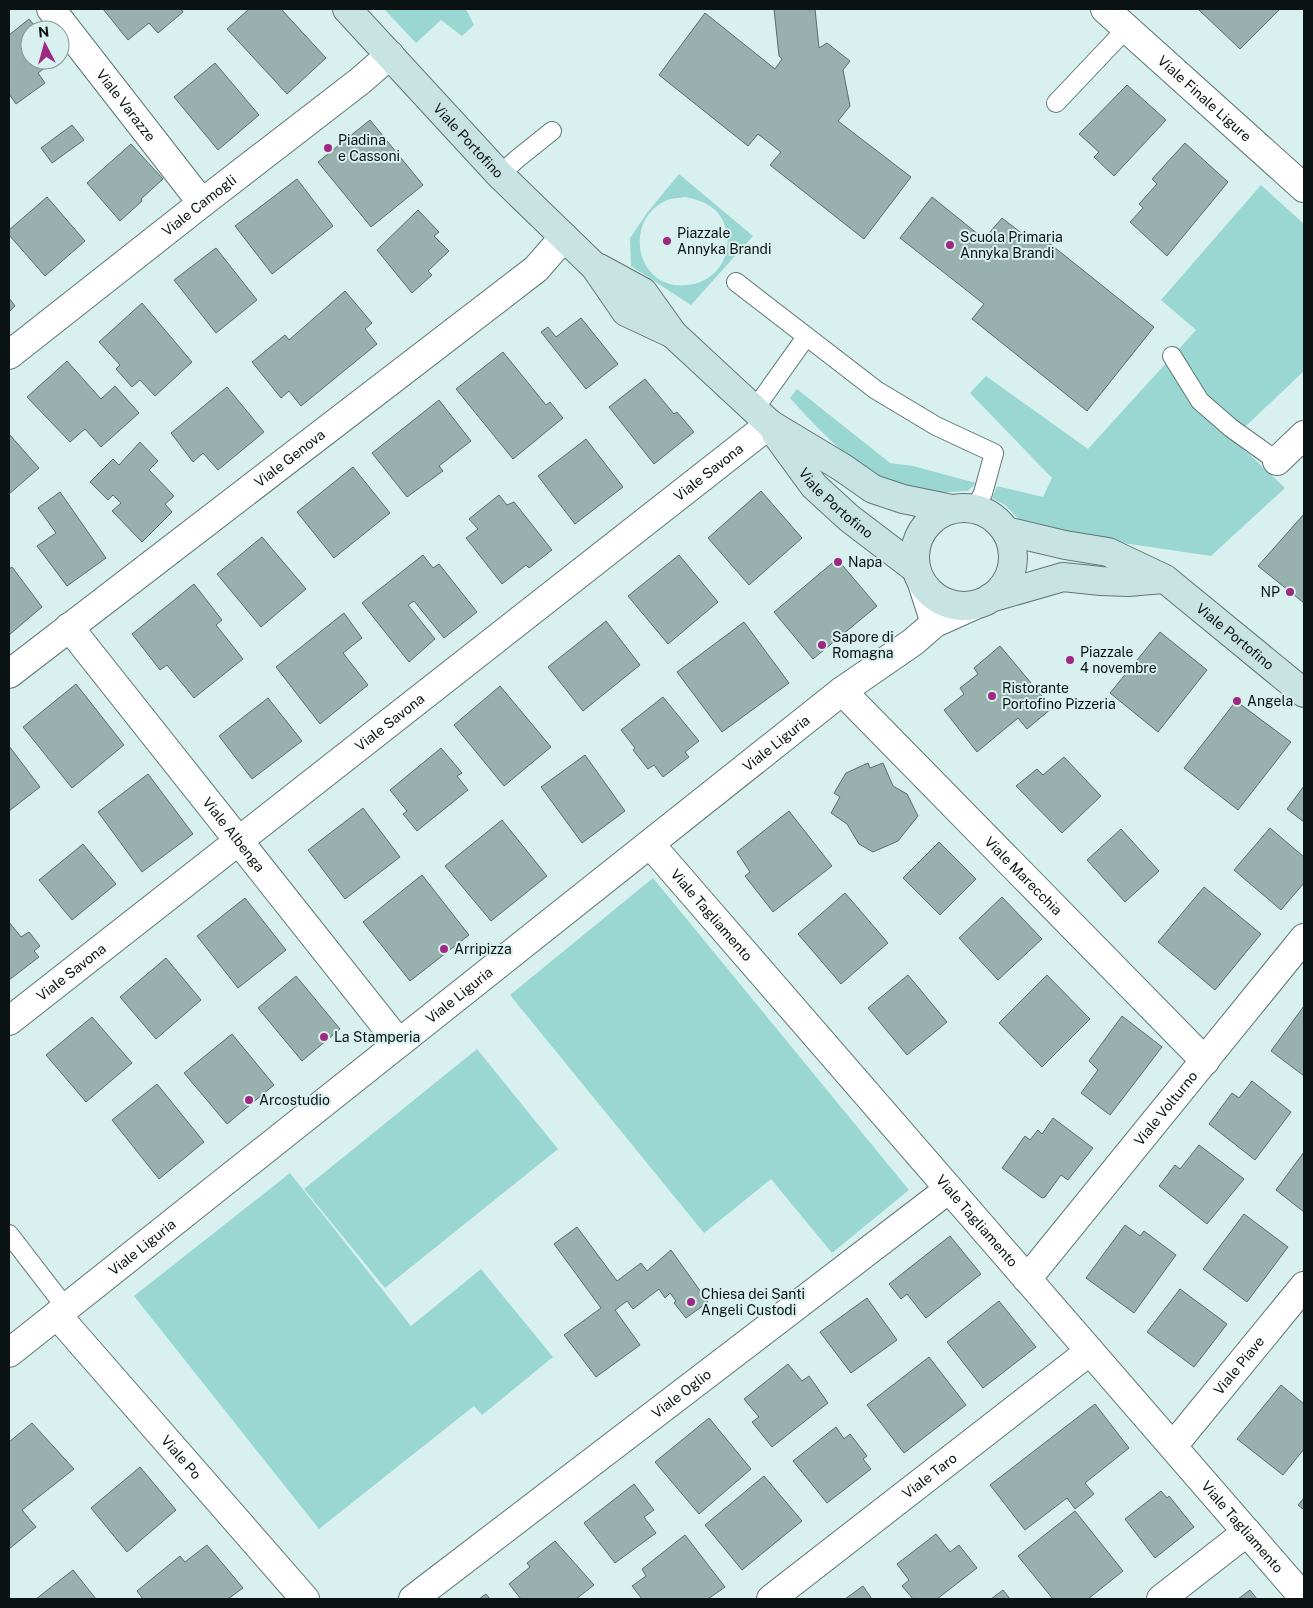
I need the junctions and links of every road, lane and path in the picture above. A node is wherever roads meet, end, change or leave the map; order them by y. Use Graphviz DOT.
graph roads {
  1 [pos="51,9"];
  2 [pos="347,9"];
  3 [pos="1120,17"];
  4 [pos="390,55"];
  5 [pos="1056,103"];
  6 [pos="552,132"];
  7 [pos="500,175"];
  8 [pos="1304,188"];
  9 [pos="202,203"];
  10 [pos="564,237"];
  11 [pos="736,282"];
  12 [pos="806,337"];
  13 [pos="9,355"];
  14 [pos="1172,356"];
  15 [pos="762,417"];
  16 [pos="1304,435"];
  17 [pos="1277,461"];
  18 [pos="964,509"];
  19 [pos="1006,531"];
  20 [pos="1108,552"];
  21 [pos="919,576"];
  22 [pos="1165,579"];
  23 [pos="1099,586"];
  24 [pos="983,602"];
  25 [pos="935,623"];
  26 [pos="69,627"];
  27 [pos="9,674"];
  28 [pos="842,691"];
  29 [pos="1304,693"];
  30 [pos="238,841"];
  31 [pos="650,844"];
  32 [pos="1304,938"];
  33 [pos="9,1021"];
  34 [pos="399,1043"];
  35 [pos="1205,1061"];
  36 [pos="949,1188"];
  37 [pos="9,1234"];
  38 [pos="1027,1278"];
  39 [pos="1304,1286"];
  40 [pos="62,1311"];
  41 [pos="1090,1351"];
  42 [pos="9,1353"];
  43 [pos="1173,1446"];
  44 [pos="1247,1532"];
  45 [pos="1304,1598"];
  46 [pos="305,1599"];
  47 [pos="413,1599"];
  48 [pos="770,1599"];
  49 [pos="1161,1599"];
  1 -- 9 [label="street, Viale Varazze"];
  2 -- 4 [label="street, Viale Portofino"];
  3 -- 5 [label="lane"];
  3 -- 8 [label="street, Viale Finale Ligure"];
  4 -- 7 [label="street, Viale Portofino"];
  4 -- 9 [label="street, Viale Camogli"];
  6 -- 7 [label="lane"];
  7 -- 10 [label="street, Viale Portofino"];
  9 -- 13 [label="street, Viale Camogli"];
  10 -- 15 [label="street, Viale Portofino"];
  10 -- 26 [label="street, Viale Genova"];
  11 -- 12 [label="lane"];
  12 -- 15 [label="lane"];
  12 -- 18 [label="lane"];
  14 -- 17 [label="lane"];
  15 -- 18 [label="street, Viale Portofino"];
  15 -- 21 [label="street, Viale Portofino"];
  15 -- 30 [label="street, Viale Savona"];
  16 -- 17 [label="street"];
  18 -- 19 [label="street"];
  18 -- 21 [label="street"];
  19 -- 20 [label="street, Viale Portofino"];
  19 -- 24 [label="street"];
  20 -- 22 [label="street, Viale Portofino"];
  20 -- 23 [label="lane"];
  21 -- 24 [label="street"];
  21 -- 25 [label="street"];
  22 -- 23 [label="street"];
  22 -- 29 [label="street, Viale Portofino"];
  23 -- 24 [label="street"];
  24 -- 25 [label="street, Viale Liguria"];
  25 -- 28 [label="street, Viale Liguria"];
  26 -- 27 [label="street, Viale Genova"];
  26 -- 30 [label="street, Viale Albenga"];
  28 -- 31 [label="street, Viale Liguria"];
  28 -- 35 [label="street, Viale Marecchia"];
  30 -- 33 [label="street, Viale Savona"];
  30 -- 34 [label="street, Viale Albenga"];
  31 -- 34 [label="street, Viale Liguria"];
  31 -- 36 [label="street, Viale Tagliamento"];
  32 -- 35 [label="street, Viale Volturno"];
  34 -- 40 [label="street, Viale Liguria"];
  35 -- 38 [label="street, Viale Volturno"];
  36 -- 38 [label="street, Viale Tagliamento"];
  36 -- 47 [label="street, Viale Oglio"];
  37 -- 40 [label="lane"];
  38 -- 41 [label="street, Viale Tagliamento"];
  39 -- 43 [label="street, Viale Piave"];
  40 -- 42 [label="street, Viale Liguria"];
  40 -- 46 [label="street, Viale Po"];
  41 -- 43 [label="street, Viale Tagliamento"];
  41 -- 48 [label="street, Viale Taro"];
  43 -- 44 [label="street, Viale Tagliamento"];
  44 -- 45 [label="street, Viale Tagliamento"];
  44 -- 49 [label="street"];
}
